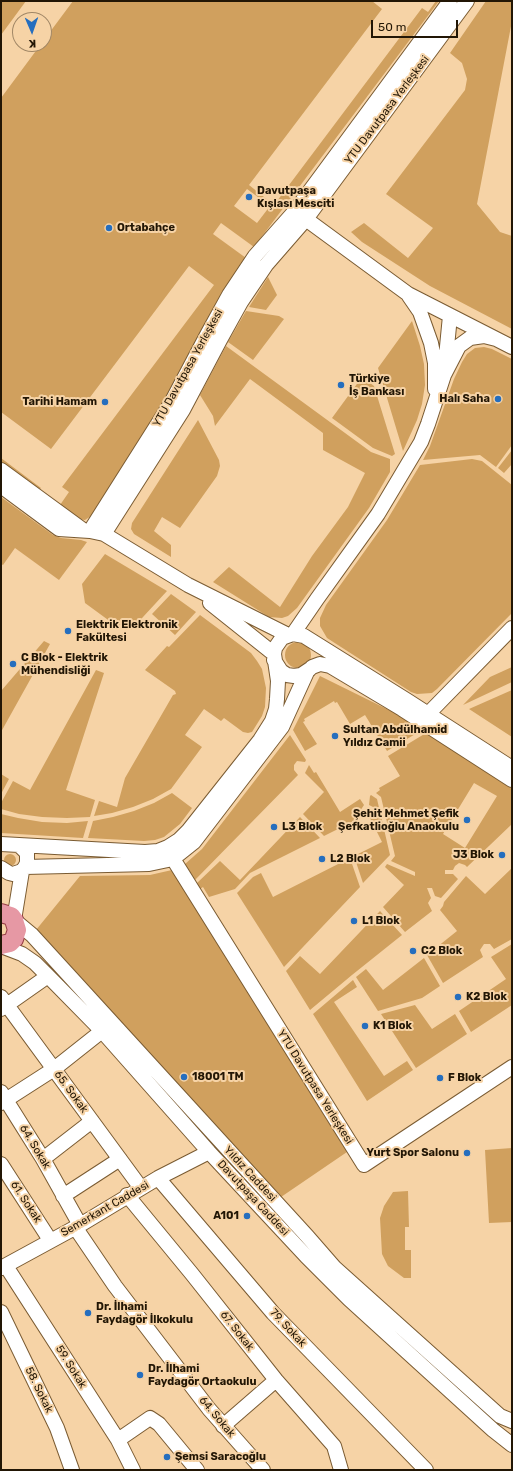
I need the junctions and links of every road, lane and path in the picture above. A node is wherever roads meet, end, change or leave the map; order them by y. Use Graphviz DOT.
graph roads {
  1 [pos="450,1"];
  2 [pos="467,1"];
  3 [pos="300,215"];
  4 [pos="408,294"];
  5 [pos="450,316"];
  6 [pos="496,339"];
  7 [pos="512,347"];
  8 [pos="444,375"];
  9 [pos="428,424"];
  10 [pos="1,470"];
  11 [pos="1,486"];
  12 [pos="86,531"];
  13 [pos="104,534"];
  14 [pos="188,586"];
  15 [pos="512,628"];
  16 [pos="299,637"];
  17 [pos="274,657"];
  18 [pos="309,670"];
  19 [pos="426,718"];
  20 [pos="512,768"];
  21 [pos="512,780"];
  22 [pos="7,846"];
  23 [pos="170,852"];
  24 [pos="1,868"];
  25 [pos="24,869"];
  26 [pos="8,916"];
  27 [pos="1,945"];
  28 [pos="48,976"];
  29 [pos="3,1004"];
  30 [pos="102,1031"];
  31 [pos="512,1067"];
  32 [pos="54,1069"];
  33 [pos="3,1098"];
  34 [pos="92,1121"];
  35 [pos="209,1152"];
  36 [pos="120,1159"];
  37 [pos="43,1160"];
  38 [pos="1,1164"];
  39 [pos="158,1178"];
  40 [pos="141,1188"];
  41 [pos="127,1195"];
  42 [pos="63,1196"];
  43 [pos="78,1226"];
  44 [pos="50,1240"];
  45 [pos="4,1267"];
  46 [pos="1,1312"];
  47 [pos="276,1380"];
  48 [pos="512,1421"];
  49 [pos="223,1426"];
  50 [pos="118,1440"];
  51 [pos="512,1445"];
  52 [pos="72,1470"];
  53 [pos="133,1470"];
  54 [pos="196,1470"];
  55 [pos="263,1470"];
  56 [pos="341,1470"];
  57 [pos="426,1470"];
  1 -- 3 [label="street, YTU Davutpasa Yerleşkesi"];
  2 -- 3 [label="street, YTU Davutpasa Yerleşkesi"];
  3 -- 4 [label="street"];
  3 -- 12 [label="street, YTU Davutpasa Yerleşkesi"];
  3 -- 13 [label="street, YTU Davutpasa Yerleşkesi"];
  4 -- 5 [label="street"];
  4 -- 9 [label="street"];
  5 -- 6 [label="street"];
  5 -- 8 [label="street"];
  6 -- 7 [label="street"];
  6 -- 8 [label="street"];
  8 -- 9 [label="street"];
  9 -- 16 [label="street"];
  10 -- 12 [label="street"];
  11 -- 12 [label="street"];
  12 -- 13 [label="street"];
  13 -- 14 [label="street"];
  14 -- 16 [label="street"];
  14 -- 17 [label="street"];
  15 -- 19 [label="street"];
  16 -- 17 [label="street"];
  16 -- 18 [label="street"];
  16 -- 19 [label="street"];
  17 -- 18 [label="street"];
  17 -- 23 [label="street"];
  18 -- 19 [label="street"];
  18 -- 23 [label="street"];
  19 -- 20 [label="street"];
  19 -- 21 [label="street"];
  22 -- 23 [label="street"];
  22 -- 25 [label="street"];
  23 -- 25 [label="street"];
  23 -- 31 [label="street, YTU Davutpasa Yerleşkesi"];
  24 -- 25 [label="street"];
  25 -- 26 [label="street"];
  26 -- 27 [label="main road"];
  26 -- 48 [label="street, Yıldız Caddesi"];
  27 -- 28 [label="street, Davutpaşa Caddesi"];
  28 -- 29 [label="street"];
  28 -- 30 [label="street, Davutpaşa Caddesi"];
  29 -- 32 [label="street, 65. Sokak"];
  30 -- 32 [label="street"];
  30 -- 35 [label="street, Davutpaşa Caddesi"];
  32 -- 33 [label="street"];
  32 -- 34 [label="street, 65. Sokak"];
  33 -- 37 [label="street, 64. Sokak"];
  34 -- 36 [label="street, 65. Sokak"];
  34 -- 37 [label="street"];
  35 -- 39 [label="street, Semerkant Caddesi"];
  35 -- 51 [label="street, Davutpaşa Caddesi"];
  36 -- 40 [label="street, 65. Sokak"];
  36 -- 42 [label="street"];
  37 -- 42 [label="street, 64. Sokak"];
  38 -- 44 [label="street, 61. Sokak"];
  39 -- 40 [label="street, Semerkant Caddesi"];
  39 -- 57 [label="street, 79. Sokak"];
  40 -- 41 [label="street, Semerkant Caddesi"];
  41 -- 43 [label="street, Semerkant Caddesi"];
  41 -- 47 [label="street, 67. Sokak"];
  42 -- 43 [label="street, 64. Sokak"];
  43 -- 44 [label="street, Semerkant Caddesi"];
  43 -- 49 [label="street, 64. Sokak"];
  44 -- 45 [label="street, Semerkant Caddesi"];
  45 -- 50 [label="street, 59. Sokak"];
  46 -- 52 [label="street, 58. Sokak"];
  47 -- 49 [label="street"];
  47 -- 56 [label="street, 67. Sokak"];
  49 -- 55 [label="street, 64. Sokak"];
  50 -- 53 [label="street, 59. Sokak"];
  50 -- 54 [label="street"];
}
